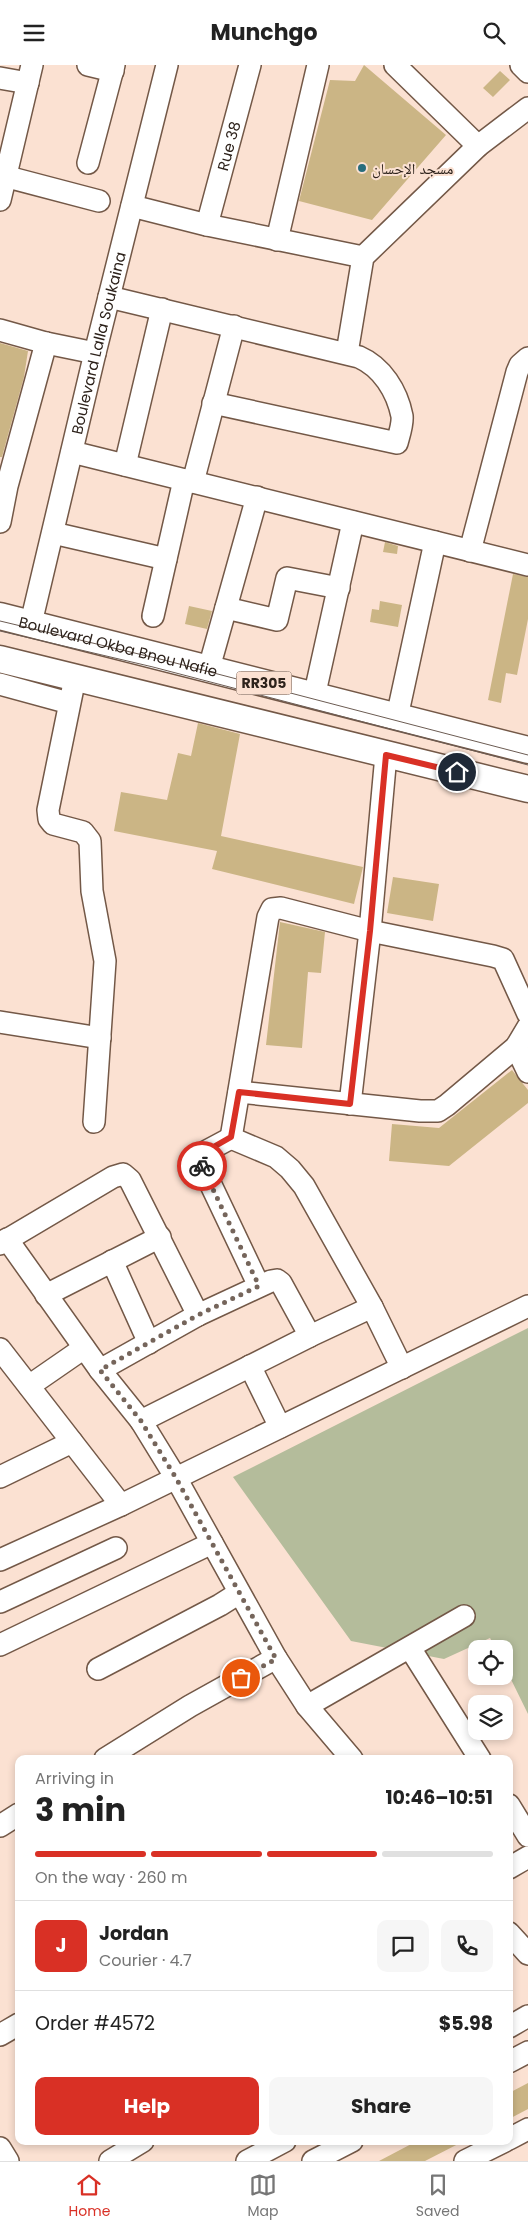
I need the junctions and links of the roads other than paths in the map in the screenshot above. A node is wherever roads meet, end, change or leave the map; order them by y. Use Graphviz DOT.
graph roads {
  1 [pos="88,65"];
  2 [pos="168,65"];
  3 [pos="250,65"];
  4 [pos="318,65"];
  5 [pos="395,65"];
  6 [pos="521,65"];
  7 [pos="114,68"];
  8 [pos="528,72"];
  9 [pos="30,74"];
  10 [pos="0,78"];
  11 [pos="528,108"];
  12 [pos="478,146"];
  13 [pos="88,163"];
  14 [pos="2,175"];
  15 [pos="0,200"];
  16 [pos="99,201"];
  17 [pos="132,206"];
  18 [pos="207,225"];
  19 [pos="277,239"];
  20 [pos="363,257"];
  21 [pos="109,297"];
  22 [pos="162,309"];
  23 [pos="234,326"];
  24 [pos="0,330"];
  25 [pos="46,343"];
  26 [pos="95,353"];
  27 [pos="347,353"];
  28 [pos="528,358"];
  29 [pos="213,403"];
  30 [pos="72,452"];
  31 [pos="125,465"];
  32 [pos="188,481"];
  33 [pos="4,485"];
  34 [pos="256,497"];
  35 [pos="0,522"];
  36 [pos="354,522"];
  37 [pos="54,533"];
  38 [pos="435,542"];
  39 [pos="470,551"];
  40 [pos="166,559"];
  41 [pos="528,565"];
  42 [pos="339,588"];
  43 [pos="226,608"];
  44 [pos="153,615"];
  45 [pos="0,616"];
  46 [pos="31,623"];
  47 [pos="0,659"];
  48 [pos="208,668"];
  49 [pos="75,678"];
  50 [pos="0,684"];
  51 [pos="314,697"];
  52 [pos="69,703"];
  53 [pos="397,717"];
  54 [pos="528,750"];
  55 [pos="386,755"];
  56 [pos="528,789"];
  57 [pos="370,931"];
  58 [pos="528,1014"];
  59 [pos="0,1022"];
  60 [pos="528,1027"];
  61 [pos="100,1038"];
  62 [pos="516,1047"];
  63 [pos="528,1072"];
  64 [pos="239,1092"];
  65 [pos="350,1104"];
  66 [pos="94,1122"];
  67 [pos="231,1137"];
  68 [pos="160,1237"];
  69 [pos="3,1241"];
  70 [pos="112,1261"];
  71 [pos="259,1286"];
  72 [pos="46,1295"];
  73 [pos="528,1306"];
  74 [pos="372,1307"];
  75 [pos="198,1315"];
  76 [pos="310,1336"];
  77 [pos="149,1343"];
  78 [pos="84,1348"];
  79 [pos="0,1349"];
  80 [pos="250,1366"];
  81 [pos="402,1368"];
  82 [pos="100,1370"];
  83 [pos="29,1386"];
  84 [pos="141,1421"];
  85 [pos="280,1427"];
  86 [pos="72,1442"];
  87 [pos="0,1477"];
  88 [pos="176,1478"];
  89 [pos="121,1505"];
  90 [pos="212,1543"];
  91 [pos="116,1548"];
  92 [pos="0,1560"];
  93 [pos="239,1593"];
  94 [pos="0,1602"];
  95 [pos="464,1616"];
  96 [pos="0,1645"];
  97 [pos="410,1648"];
  98 [pos="276,1659"];
  99 [pos="98,1669"];
  100 [pos="307,1706"];
  101 [pos="111,1755"];
  102 [pos="349,1755"];
  103 [pos="477,1755"];
  104 [pos="513,1812"];
  105 [pos="15,1817"];
  106 [pos="0,1826"];
  107 [pos="528,1836"];
  108 [pos="528,1857"];
  109 [pos="513,1866"];
  110 [pos="528,2017"];
  111 [pos="513,2025"];
  112 [pos="15,2026"];
  113 [pos="0,2035"];
  114 [pos="528,2052"];
  115 [pos="513,2060"];
  116 [pos="136,2145"];
  117 [pos="273,2145"];
  118 [pos="344,2145"];
  119 [pos="502,2145"];
  120 [pos="0,2148"];
  121 [pos="8,2161"];
  122 [pos="110,2161"];
  123 [pos="247,2161"];
  124 [pos="313,2161"];
  125 [pos="465,2161"];
  1 -- 7 [label="street"];
  2 -- 17 [label="street, Boulevard Lalla Soukaina"];
  3 -- 18 [label="street, Rue 38"];
  4 -- 19 [label="street"];
  5 -- 12 [label="street"];
  6 -- 8 [label="street"];
  7 -- 13 [label="street"];
  9 -- 10 [label="street"];
  9 -- 14 [label="street"];
  11 -- 12 [label="street"];
  12 -- 20 [label="street"];
  14 -- 15 [label="street"];
  14 -- 16 [label="street"];
  17 -- 18 [label="street"];
  17 -- 21 [label="street, Boulevard Lalla Soukaina"];
  18 -- 19 [label="street"];
  19 -- 20 [label="street"];
  20 -- 27 [label="street"];
  21 -- 22 [label="street"];
  21 -- 26 [label="street, Boulevard Lalla Soukaina"];
  22 -- 23 [label="street"];
  22 -- 31 [label="street"];
  23 -- 27 [label="street"];
  23 -- 29 [label="street"];
  24 -- 25 [label="street"];
  25 -- 26 [label="street"];
  25 -- 33 [label="street"];
  26 -- 30 [label="street, Boulevard Lalla Soukaina"];
  27 -- 29 [label="street"];
  28 -- 39 [label="street"];
  29 -- 32 [label="street"];
  30 -- 31 [label="street"];
  30 -- 37 [label="street, Boulevard Lalla Soukaina"];
  31 -- 32 [label="street"];
  32 -- 34 [label="street"];
  32 -- 40 [label="street"];
  33 -- 35 [label="street"];
  34 -- 36 [label="street"];
  34 -- 43 [label="street"];
  36 -- 38 [label="street"];
  36 -- 42 [label="street"];
  37 -- 40 [label="street"];
  37 -- 46 [label="street, Boulevard Lalla Soukaina"];
  38 -- 39 [label="street"];
  38 -- 53 [label="street"];
  39 -- 41 [label="street"];
  40 -- 44 [label="street"];
  42 -- 43 [label="street"];
  42 -- 51 [label="street"];
  43 -- 48 [label="street"];
  45 -- 46 [label="main road, Boulevard Okba Bnou Nafie / RR305"];
  46 -- 48 [label="main road, Boulevard Okba Bnou Nafie / RR305"];
  47 -- 49 [label="main road"];
  48 -- 51 [label="main road, Boulevard Okba Bnou Nafie / RR305"];
  49 -- 52 [label="street"];
  49 -- 55 [label="main road"];
  50 -- 52 [label="street"];
  51 -- 53 [label="main road, Boulevard Okba Bnou Nafie / RR305"];
  52 -- 61 [label="street"];
  53 -- 54 [label="main road, Boulevard Okba Bnou Nafie / RR305"];
  55 -- 56 [label="main road"];
  55 -- 57 [label="street"];
  57 -- 58 [label="street"];
  57 -- 64 [label="street"];
  57 -- 65 [label="street"];
  59 -- 61 [label="street"];
  60 -- 62 [label="street"];
  61 -- 66 [label="street"];
  62 -- 63 [label="street"];
  62 -- 65 [label="street"];
  64 -- 65 [label="street"];
  64 -- 67 [label="street"];
  67 -- 71 [label="street"];
  67 -- 74 [label="street"];
  68 -- 69 [label="street"];
  68 -- 70 [label="street"];
  68 -- 75 [label="street"];
  69 -- 72 [label="street"];
  70 -- 72 [label="street"];
  70 -- 77 [label="street"];
  71 -- 75 [label="street"];
  71 -- 76 [label="street"];
  72 -- 78 [label="street"];
  73 -- 81 [label="street"];
  74 -- 76 [label="street"];
  74 -- 81 [label="street"];
  75 -- 77 [label="street"];
  76 -- 80 [label="street"];
  77 -- 82 [label="street"];
  78 -- 82 [label="street"];
  78 -- 83 [label="street"];
  79 -- 83 [label="street"];
  80 -- 84 [label="street"];
  80 -- 85 [label="street"];
  81 -- 85 [label="street"];
  82 -- 84 [label="street"];
  83 -- 86 [label="street"];
  84 -- 88 [label="street"];
  85 -- 88 [label="street"];
  86 -- 87 [label="street"];
  86 -- 89 [label="street"];
  88 -- 89 [label="street"];
  88 -- 90 [label="street"];
  89 -- 92 [label="street"];
  90 -- 93 [label="street"];
  90 -- 96 [label="street"];
  91 -- 94 [label="street"];
  93 -- 98 [label="street"];
  93 -- 99 [label="street"];
  95 -- 97 [label="street"];
  97 -- 100 [label="street"];
  97 -- 103 [label="street"];
  98 -- 100 [label="street"];
  98 -- 101 [label="street"];
  100 -- 102 [label="street"];
  104 -- 107 [label="street"];
  105 -- 106 [label="street"];
  108 -- 109 [label="street"];
  110 -- 111 [label="street"];
  112 -- 113 [label="street"];
  114 -- 115 [label="street"];
  116 -- 122 [label="street"];
  117 -- 123 [label="street"];
  118 -- 124 [label="street"];
  119 -- 125 [label="street"];
  120 -- 121 [label="street"];
}
